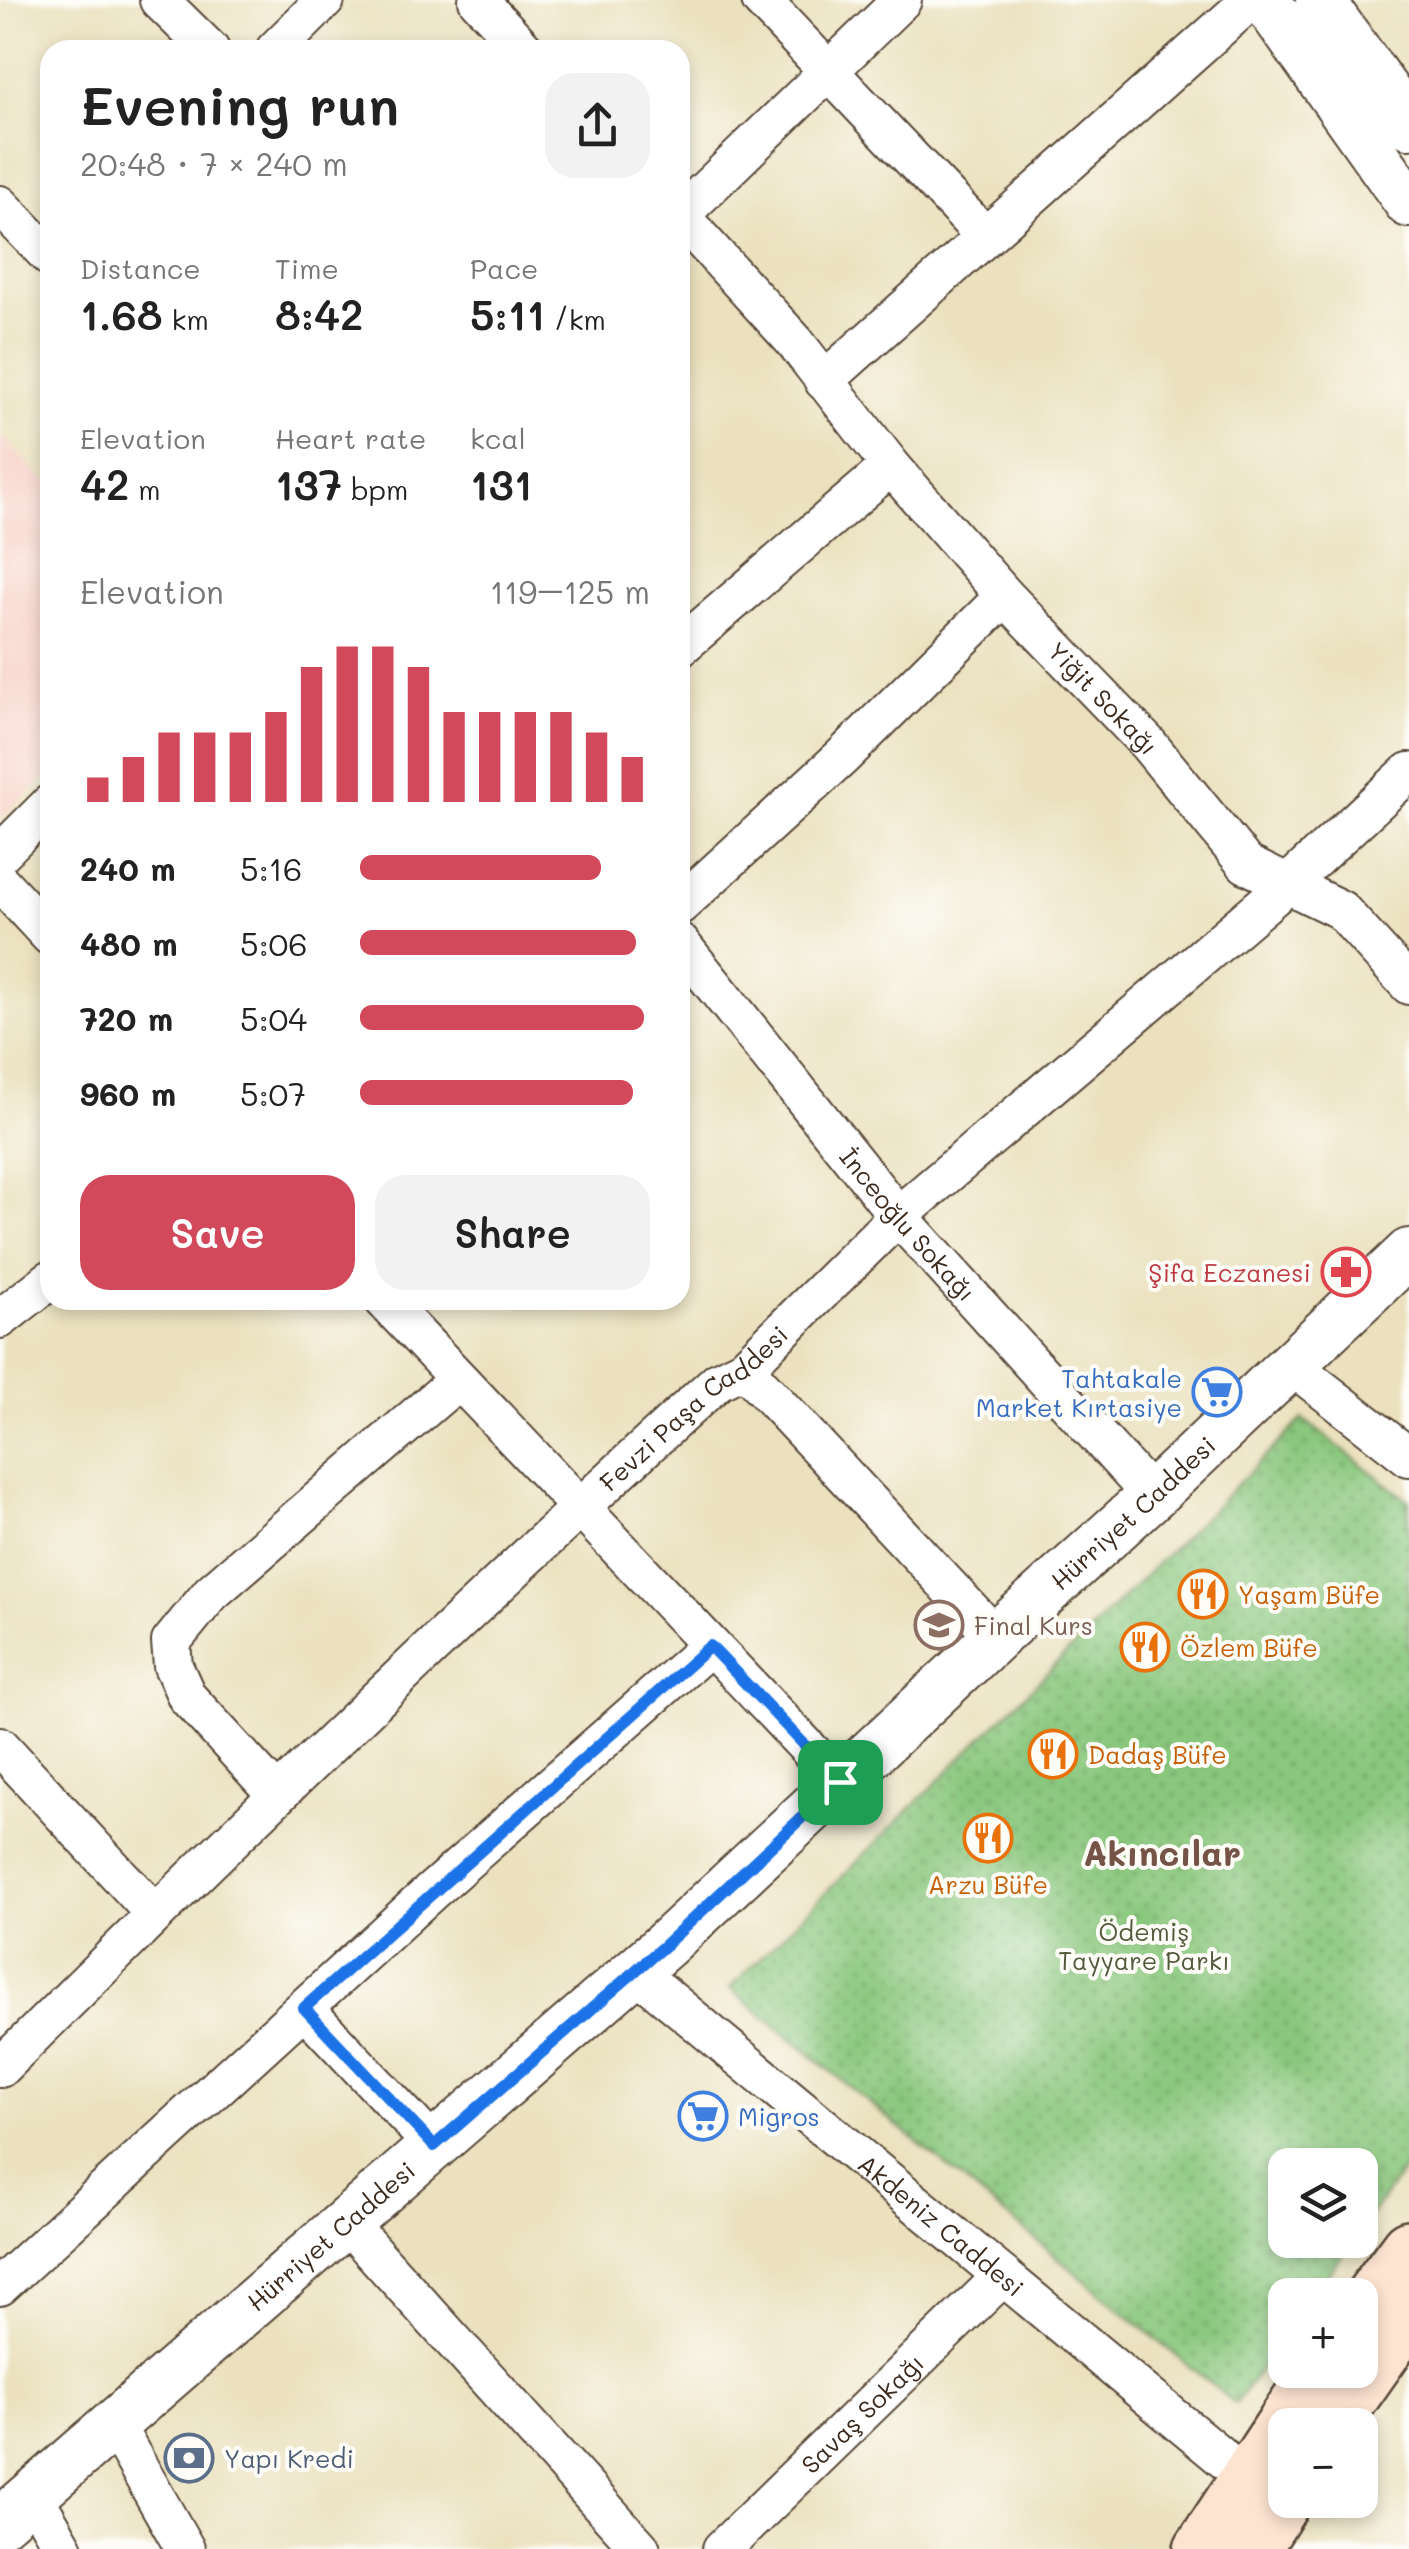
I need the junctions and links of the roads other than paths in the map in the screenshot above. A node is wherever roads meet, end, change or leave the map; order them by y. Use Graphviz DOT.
graph roads {
  1 [pos="159,0"];
  2 [pos="324,0"];
  3 [pos="478,0"];
  4 [pos="761,0"];
  5 [pos="902,0"];
  6 [pos="1251,0"];
  7 [pos="1265,0"];
  8 [pos="1320,0"];
  9 [pos="200,40"];
  10 [pos="285,40"];
  11 [pos="515,40"];
  12 [pos="829,71"];
  13 [pos="1409,124"];
  14 [pos="1409,202"];
  15 [pos="0,205"];
  16 [pos="690,206"];
  17 [pos="690,227"];
  18 [pos="985,236"];
  19 [pos="40,247"];
  20 [pos="824,381"];
  21 [pos="891,466"];
  22 [pos="1004,596"];
  23 [pos="690,638"];
  24 [pos="1409,772"];
  25 [pos="40,814"];
  26 [pos="0,854"];
  27 [pos="0,882"];
  28 [pos="1288,884"];
  29 [pos="690,896"];
  30 [pos="40,925"];
  31 [pos="690,956"];
  32 [pos="1409,985"];
  33 [pos="898,1216"];
  34 [pos="1409,1253"];
  35 [pos="40,1288"];
  36 [pos="393,1310"];
  37 [pos="0,1319"];
  38 [pos="1290,1365"];
  39 [pos="744,1368"];
  40 [pos="458,1380"];
  41 [pos="1409,1457"];
  42 [pos="1152,1496"];
  43 [pos="579,1507"];
  44 [pos="996,1637"];
  45 [pos="710,1646"];
  46 [pos="0,1746"];
  47 [pos="840,1782"];
  48 [pos="277,1795"];
  49 [pos="155,1914"];
  50 [pos="636,1971"];
  51 [pos="304,2008"];
  52 [pos="0,2068"];
  53 [pos="434,2146"];
  54 [pos="346,2222"];
  55 [pos="1409,2248"];
  56 [pos="1003,2276"];
  57 [pos="0,2286"];
  58 [pos="1378,2290"];
  59 [pos="1409,2314"];
  60 [pos="1312,2388"];
  61 [pos="1343,2408"];
  62 [pos="114,2424"];
  63 [pos="1266,2488"];
  64 [pos="16,2509"];
  65 [pos="64,2549"];
  66 [pos="186,2549"];
  67 [pos="641,2549"];
  68 [pos="722,2549"];
  69 [pos="1202,2549"];
  70 [pos="1252,2549"];
  1 -- 9 [label="street"];
  2 -- 10 [label="street"];
  3 -- 11 [label="street"];
  4 -- 12 [label="street"];
  5 -- 12 [label="street"];
  6 -- 18 [label="street"];
  7 -- 14 [label="street"];
  8 -- 13 [label="street"];
  12 -- 16 [label="street"];
  12 -- 18 [label="street"];
  15 -- 19 [label="street"];
  17 -- 20 [label="street, Yiğit Sokağı"];
  18 -- 20 [label="street"];
  20 -- 21 [label="street, Yiğit Sokağı"];
  21 -- 22 [label="street, Yiğit Sokağı"];
  21 -- 23 [label="street"];
  22 -- 28 [label="street, Yiğit Sokağı"];
  22 -- 29 [label="street"];
  24 -- 28 [label="street, Fevzi Paşa Caddesi"];
  25 -- 26 [label="street"];
  27 -- 30 [label="street"];
  28 -- 32 [label="street, Yiğit Sokağı"];
  28 -- 33 [label="street, Fevzi Paşa Caddesi"];
  31 -- 33 [label="street, İnceoğlu Sokağı"];
  33 -- 39 [label="street, Fevzi Paşa Caddesi"];
  33 -- 42 [label="street, İnceoğlu Sokağı"];
  34 -- 38 [label="street, Hürriyet Caddesi"];
  35 -- 37 [label="street"];
  36 -- 40 [label="street"];
  38 -- 41 [label="street"];
  38 -- 42 [label="street, Hürriyet Caddesi"];
  39 -- 43 [label="street, Fevzi Paşa Caddesi"];
  39 -- 44 [label="street"];
  40 -- 43 [label="street"];
  40 -- 48 [label="street"];
  42 -- 44 [label="street, Hürriyet Caddesi"];
  43 -- 45 [label="street"];
  43 -- 48 [label="street, Fevzi Paşa Caddesi"];
  44 -- 47 [label="street, Hürriyet Caddesi"];
  45 -- 47 [label="street"];
  45 -- 51 [label="street"];
  46 -- 49 [label="street"];
  47 -- 50 [label="street, Hürriyet Caddesi"];
  48 -- 49 [label="street, Fevzi Paşa Caddesi"];
  49 -- 52 [label="street, Fevzi Paşa Caddesi"];
  50 -- 53 [label="street, Hürriyet Caddesi"];
  50 -- 56 [label="street, Akdeniz Caddesi"];
  51 -- 53 [label="street"];
  51 -- 57 [label="street"];
  53 -- 54 [label="street, Hürriyet Caddesi"];
  54 -- 62 [label="street, Hürriyet Caddesi"];
  54 -- 67 [label="street"];
  55 -- 58 [label="main road"];
  56 -- 63 [label="street, Akdeniz Caddesi"];
  56 -- 68 [label="street, Savaş Sokağı"];
  59 -- 61 [label="main road"];
  60 -- 63 [label="main road"];
  62 -- 64 [label="street, Hürriyet Caddesi"];
  62 -- 66 [label="street"];
  63 -- 69 [label="main road"];
  63 -- 70 [label="main road"];
  64 -- 65 [label="street"];
}
